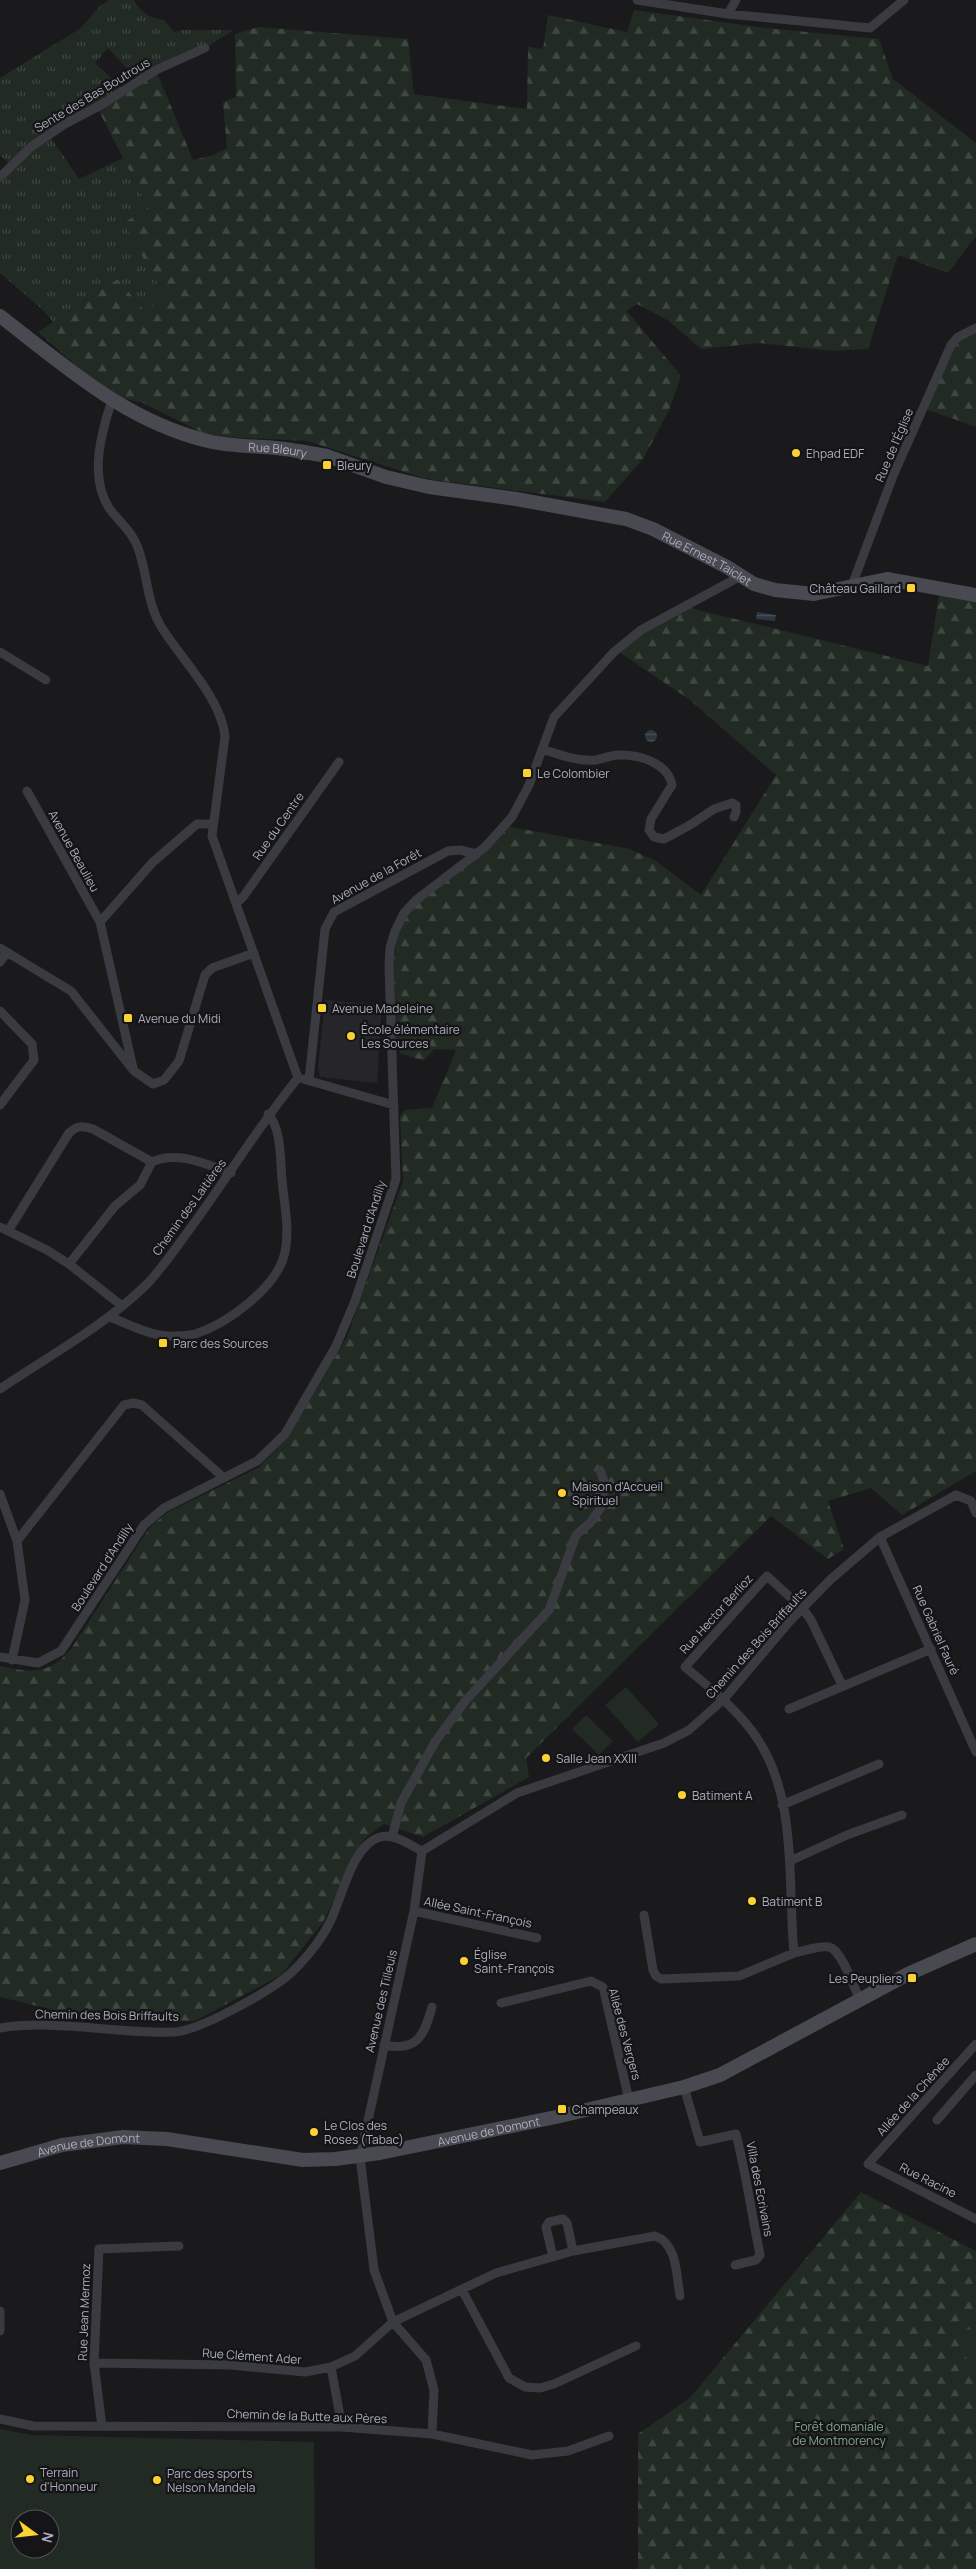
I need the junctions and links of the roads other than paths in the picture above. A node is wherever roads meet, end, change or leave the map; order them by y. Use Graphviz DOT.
graph roads {
  1 [pos="637,0"];
  2 [pos="736,0"];
  3 [pos="904,0"];
  4 [pos="728,14"];
  5 [pos="205,48"];
  6 [pos="0,177"];
  7 [pos="0,316"];
  8 [pos="976,328"];
  9 [pos="112,400"];
  10 [pos="298,451"];
  11 [pos="385,480"];
  12 [pos="561,508"];
  13 [pos="739,577"];
  14 [pos="854,585"];
  15 [pos="976,595"];
  16 [pos="0,652"];
  17 [pos="46,680"];
  18 [pos="542,749"];
  19 [pos="339,762"];
  20 [pos="27,791"];
  21 [pos="734,816"];
  22 [pos="212,824"];
  23 [pos="477,854"];
  24 [pos="236,903"];
  25 [pos="100,922"];
  26 [pos="4,950"];
  27 [pos="254,953"];
  28 [pos="0,962"];
  29 [pos="0,1011"];
  30 [pos="134,1071"];
  31 [pos="298,1078"];
  32 [pos="309,1080"];
  33 [pos="394,1104"];
  34 [pos="0,1105"];
  35 [pos="268,1114"];
  36 [pos="152,1162"];
  37 [pos="230,1173"];
  38 [pos="4,1229"];
  39 [pos="69,1264"];
  40 [pos="122,1306"];
  41 [pos="110,1317"];
  42 [pos="0,1389"];
  43 [pos="600,1470"];
  44 [pos="224,1478"];
  45 [pos="0,1494"];
  46 [pos="976,1512"];
  47 [pos="880,1537"];
  48 [pos="17,1540"];
  49 [pos="803,1609"];
  50 [pos="930,1649"];
  51 [pos="0,1658"];
  52 [pos="12,1660"];
  53 [pos="842,1685"];
  54 [pos="724,1699"];
  55 [pos="789,1709"];
  56 [pos="972,1733"];
  57 [pos="976,1752"];
  58 [pos="878,1764"];
  59 [pos="782,1805"];
  60 [pos="902,1815"];
  61 [pos="392,1837"];
  62 [pos="422,1851"];
  63 [pos="790,1860"];
  64 [pos="414,1912"];
  65 [pos="644,1915"];
  66 [pos="537,1938"];
  67 [pos="976,1944"];
  68 [pos="794,1953"];
  69 [pos="860,2000"];
  70 [pos="501,2003"];
  71 [pos="432,2007"];
  72 [pos="0,2028"];
  73 [pos="976,2044"];
  74 [pos="384,2045"];
  75 [pos="976,2075"];
  76 [pos="684,2086"];
  77 [pos="629,2100"];
  78 [pos="936,2120"];
  79 [pos="360,2156"];
  80 [pos="0,2163"];
  81 [pos="868,2164"];
  82 [pos="976,2218"];
  83 [pos="179,2246"];
  84 [pos="573,2251"];
  85 [pos="552,2257"];
  86 [pos="735,2265"];
  87 [pos="462,2290"];
  88 [pos="680,2296"];
  89 [pos="0,2311"];
  90 [pos="393,2322"];
  91 [pos="0,2330"];
  92 [pos="636,2346"];
  93 [pos="94,2363"];
  94 [pos="331,2367"];
  95 [pos="0,2419"];
  96 [pos="102,2426"];
  97 [pos="342,2427"];
  98 [pos="432,2434"];
  99 [pos="609,2436"];
  1 -- 4 [label="street"];
  2 -- 4 [label="street"];
  3 -- 4 [label="street"];
  5 -- 6 [label="street, Sente des Bas Boutrous"];
  7 -- 9 [label="street"];
  8 -- 14 [label="street, Rue de l'Église"];
  9 -- 10 [label="street, Rue Bleury"];
  9 -- 22 [label="street"];
  10 -- 11 [label="street, Rue Bleury"];
  10 -- 12 [label="street, Rue Ernest Taiclet"];
  11 -- 12 [label="street, Rue Ernest Taiclet"];
  12 -- 13 [label="street, Rue Ernest Taiclet"];
  13 -- 14 [label="street, Rue Ernest Taiclet"];
  13 -- 18 [label="street, Boulevard d'Andilly"];
  14 -- 15 [label="street, Rue Ernest Taiclet"];
  16 -- 17 [label="street"];
  18 -- 21 [label="street"];
  18 -- 23 [label="street, Boulevard d'Andilly"];
  19 -- 24 [label="street, Rue du Centre"];
  20 -- 25 [label="street, Avenue Beaulieu"];
  22 -- 24 [label="street"];
  22 -- 25 [label="street"];
  23 -- 32 [label="street, Avenue de la Forêt"];
  23 -- 33 [label="street, Boulevard d'Andilly"];
  24 -- 27 [label="street"];
  25 -- 30 [label="street, Avenue Beaulieu"];
  26 -- 28 [label="street"];
  26 -- 30 [label="street"];
  27 -- 30 [label="street"];
  27 -- 31 [label="street"];
  29 -- 34 [label="street"];
  31 -- 32 [label="street"];
  31 -- 35 [label="street, Chemin des Laitières"];
  32 -- 33 [label="street"];
  33 -- 44 [label="street, Boulevard d'Andilly"];
  35 -- 37 [label="street, Chemin des Laitières"];
  35 -- 41 [label="street"];
  36 -- 37 [label="street"];
  36 -- 38 [label="street"];
  36 -- 39 [label="street"];
  37 -- 40 [label="street, Chemin des Laitières"];
  38 -- 39 [label="street"];
  39 -- 40 [label="street"];
  40 -- 41 [label="street, Chemin des Laitières"];
  41 -- 42 [label="street, Chemin des Laitières"];
  43 -- 61 [label="street"];
  44 -- 48 [label="street"];
  44 -- 52 [label="street, Boulevard d'Andilly"];
  45 -- 48 [label="street"];
  46 -- 47 [label="street, Chemin des Bois Briffaults"];
  47 -- 49 [label="street, Chemin des Bois Briffaults"];
  47 -- 50 [label="street, Rue Gabriel Fauré"];
  48 -- 52 [label="street"];
  49 -- 53 [label="street"];
  49 -- 54 [label="street, Chemin des Bois Briffaults"];
  49 -- 54 [label="street, Rue Hector Berlioz"];
  50 -- 53 [label="street"];
  50 -- 56 [label="street, Rue Gabriel Fauré"];
  51 -- 52 [label="street, Boulevard d'Andilly"];
  53 -- 55 [label="street"];
  54 -- 59 [label="street"];
  54 -- 62 [label="street, Chemin des Bois Briffaults"];
  56 -- 57 [label="street, Rue Gabriel Fauré"];
  58 -- 59 [label="street"];
  59 -- 63 [label="street"];
  60 -- 63 [label="street"];
  61 -- 62 [label="street"];
  61 -- 72 [label="street, Chemin des Bois Briffaults"];
  62 -- 64 [label="street, Avenue des Tilleuls"];
  63 -- 68 [label="street"];
  64 -- 66 [label="street, Allée Saint-François"];
  64 -- 74 [label="street, Avenue des Tilleuls"];
  65 -- 68 [label="street"];
  67 -- 69 [label="street, Avenue de Domont"];
  68 -- 69 [label="street"];
  69 -- 76 [label="street, Avenue de Domont"];
  70 -- 77 [label="street, Allée des Vergers"];
  71 -- 74 [label="street"];
  73 -- 81 [label="street, Allée de la Chênée"];
  74 -- 79 [label="street, Avenue des Tilleuls"];
  75 -- 78 [label="street"];
  76 -- 77 [label="street, Avenue de Domont"];
  76 -- 86 [label="street, Villa des Ecrivains"];
  77 -- 79 [label="street, Avenue de Domont"];
  79 -- 80 [label="street, Avenue de Domont"];
  79 -- 90 [label="street, Avenue des Tilleuls"];
  81 -- 82 [label="street, Rue Racine"];
  83 -- 93 [label="street, Rue Jean Mermoz"];
  84 -- 85 [label="street, Rue Clément Ader"];
  84 -- 85 [label="street"];
  84 -- 88 [label="street, Rue Clément Ader"];
  85 -- 87 [label="street, Rue Clément Ader"];
  87 -- 90 [label="street, Rue Clément Ader"];
  87 -- 92 [label="street"];
  89 -- 91 [label="street"];
  90 -- 94 [label="street, Rue Clément Ader"];
  90 -- 98 [label="street"];
  93 -- 94 [label="street, Rue Clément Ader"];
  93 -- 96 [label="street, Rue Jean Mermoz"];
  94 -- 97 [label="street"];
  95 -- 96 [label="street, Chemin de la Butte aux Pères"];
  96 -- 97 [label="street, Chemin de la Butte aux Pères"];
  97 -- 98 [label="street, Chemin de la Butte aux Pères"];
  98 -- 99 [label="street, Chemin de la Butte aux Pères"];
}
